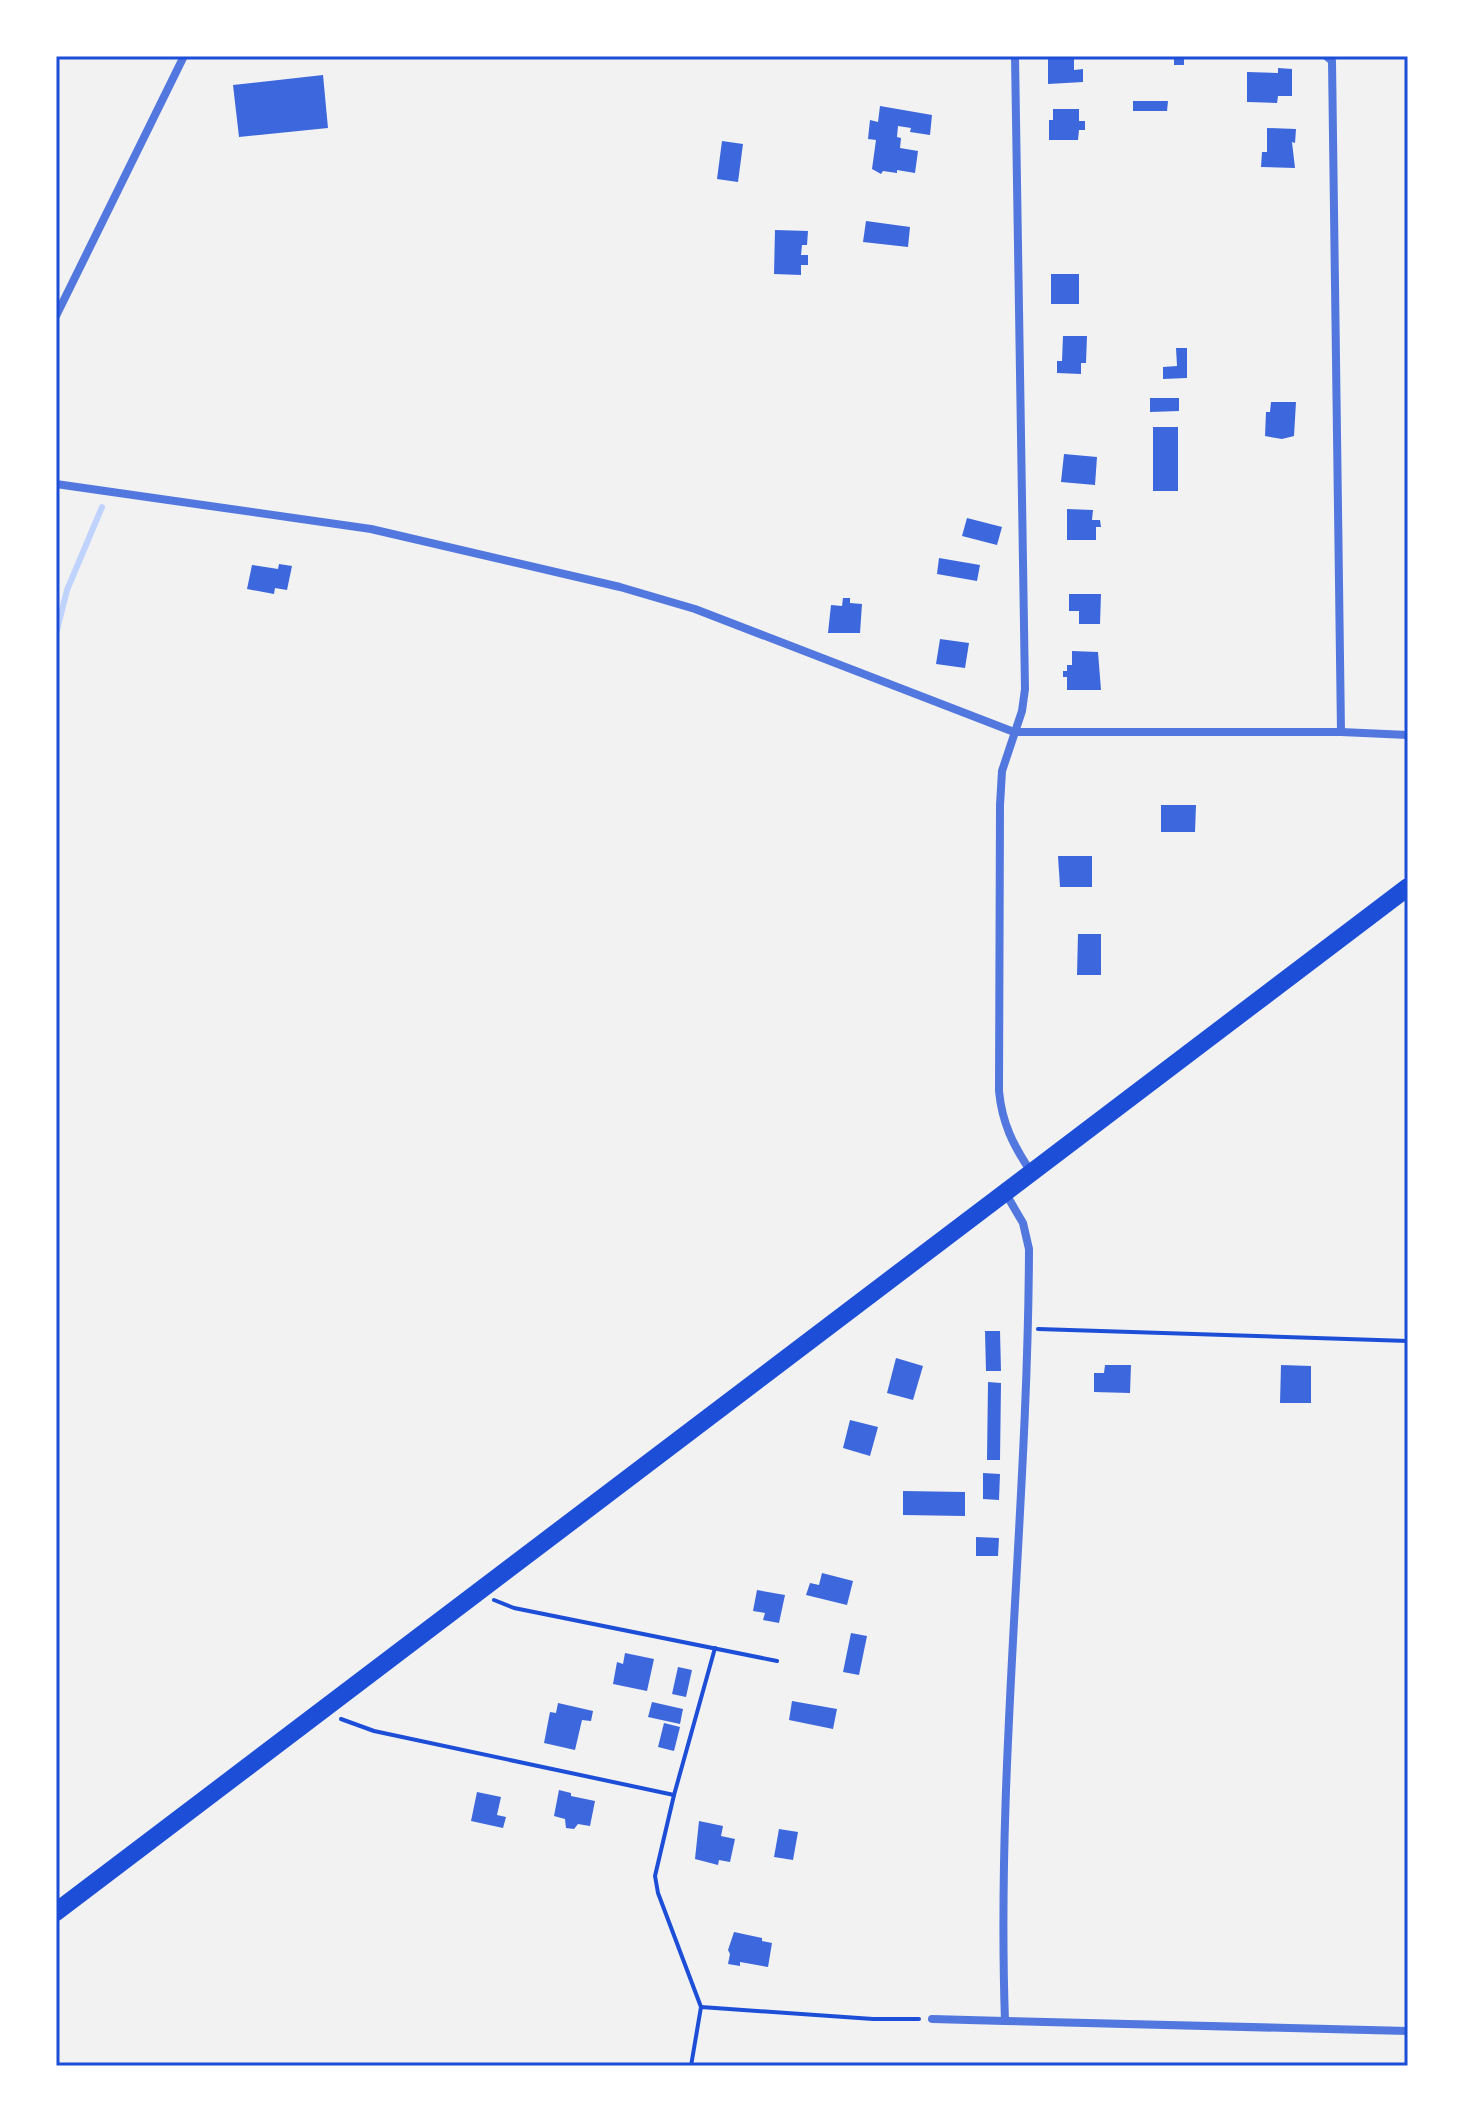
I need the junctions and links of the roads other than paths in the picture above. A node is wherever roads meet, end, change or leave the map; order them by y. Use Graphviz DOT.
graph roads {
  1 [pos="184,56"];
  2 [pos="1015,56"];
  3 [pos="1326,56"];
  4 [pos="56,316"];
  5 [pos="56,484"];
  6 [pos="1014,732"];
  7 [pos="1341,732"];
  8 [pos="1408,735"];
  9 [pos="1408,887"];
  10 [pos="1031,1173"];
  11 [pos="1005,1192"];
  12 [pos="56,1912"];
  13 [pos="932,2019"];
  14 [pos="1005,2021"];
  15 [pos="1408,2031"];
  1 -- 4 [label="street"];
  2 -- 6 [label="street"];
  3 -- 7 [label="street"];
  5 -- 6 [label="street"];
  6 -- 7 [label="street"];
  6 -- 10 [label="street"];
  7 -- 8 [label="street"];
  9 -- 10 [label="main road"];
  10 -- 11 [label="main road"];
  11 -- 12 [label="main road"];
  11 -- 14 [label="street"];
  13 -- 14 [label="street"];
  14 -- 15 [label="street"];
}
